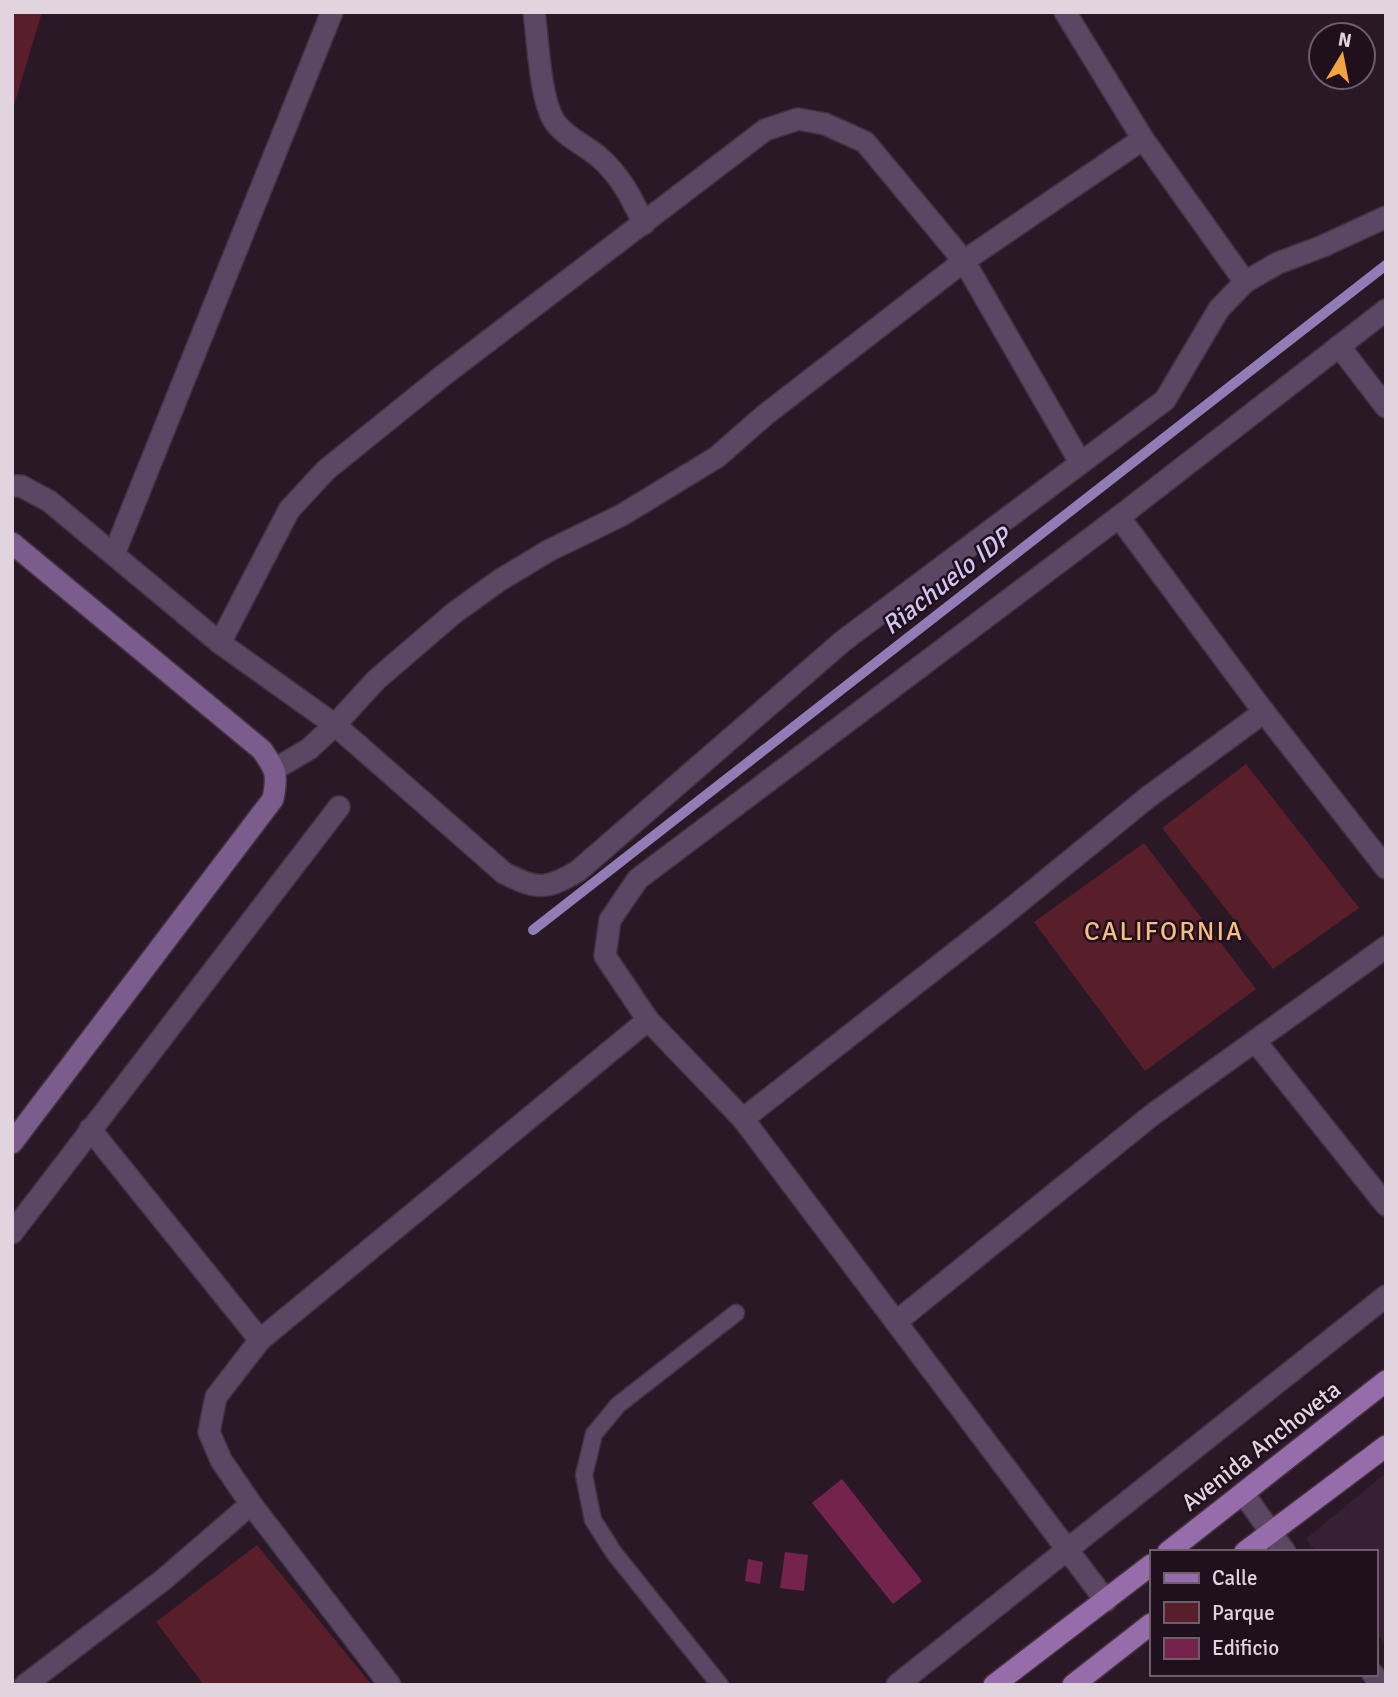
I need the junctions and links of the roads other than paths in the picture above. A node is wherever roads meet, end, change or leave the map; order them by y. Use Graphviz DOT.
graph roads {
  1 [pos="332,12"];
  2 [pos="534,12"];
  3 [pos="1065,12"];
  4 [pos="1143,139"];
  5 [pos="1386,217"];
  6 [pos="644,224"];
  7 [pos="964,261"];
  8 [pos="1245,282"];
  9 [pos="1386,310"];
  10 [pos="1339,346"];
  11 [pos="1386,407"];
  12 [pos="1080,462"];
  13 [pos="12,486"];
  14 [pos="1119,517"];
  15 [pos="12,543"];
  16 [pos="114,554"];
  17 [pos="220,643"];
  18 [pos="1264,712"];
  19 [pos="335,724"];
  20 [pos="275,769"];
  21 [pos="340,807"];
  22 [pos="1386,867"];
  23 [pos="1386,947"];
  24 [pos="648,1020"];
  25 [pos="1255,1041"];
  26 [pos="744,1119"];
  27 [pos="90,1129"];
  28 [pos="12,1143"];
  29 [pos="1386,1205"];
  30 [pos="12,1233"];
  31 [pos="1386,1296"];
  32 [pos="736,1313"];
  33 [pos="896,1322"];
  34 [pos="260,1339"];
  35 [pos="1386,1381"];
  36 [pos="1386,1446"];
  37 [pos="1243,1493"];
  38 [pos="251,1504"];
  39 [pos="1270,1532"];
  40 [pos="1066,1549"];
  41 [pos="1171,1550"];
  42 [pos="1248,1550"];
  43 [pos="1284,1550"];
  44 [pos="1150,1566"];
  45 [pos="1105,1601"];
  46 [pos="1150,1625"];
  47 [pos="25,1685"];
  48 [pos="390,1685"];
  49 [pos="720,1685"];
  50 [pos="897,1685"];
  51 [pos="994,1685"];
  52 [pos="1073,1685"];
  1 -- 16 [label="street"];
  2 -- 6 [label="street"];
  3 -- 4 [label="street"];
  4 -- 7 [label="street"];
  4 -- 8 [label="street"];
  5 -- 8 [label="street"];
  6 -- 7 [label="street"];
  6 -- 17 [label="street"];
  7 -- 12 [label="street"];
  7 -- 19 [label="street"];
  8 -- 12 [label="street"];
  9 -- 10 [label="street"];
  10 -- 11 [label="street"];
  10 -- 14 [label="street"];
  12 -- 19 [label="street"];
  13 -- 16 [label="street"];
  14 -- 18 [label="street"];
  14 -- 24 [label="street"];
  15 -- 20 [label="main road"];
  16 -- 17 [label="street"];
  17 -- 19 [label="street"];
  18 -- 22 [label="street"];
  18 -- 26 [label="street"];
  19 -- 20 [label="street"];
  20 -- 28 [label="main road"];
  21 -- 27 [label="street"];
  23 -- 25 [label="street"];
  24 -- 26 [label="street"];
  24 -- 34 [label="street"];
  25 -- 29 [label="street"];
  25 -- 33 [label="street"];
  26 -- 33 [label="street"];
  27 -- 30 [label="street"];
  27 -- 34 [label="street"];
  31 -- 40 [label="street"];
  32 -- 49 [label="lane"];
  33 -- 40 [label="street"];
  34 -- 38 [label="street"];
  35 -- 37 [label="main road, Avenida Anchoveta"];
  36 -- 39 [label="main road"];
  37 -- 39 [label="street"];
  37 -- 41 [label="main road, Avenida Anchoveta"];
  38 -- 47 [label="street"];
  38 -- 48 [label="street"];
  39 -- 42 [label="main road"];
  39 -- 43 [label="street"];
  40 -- 45 [label="street"];
  40 -- 50 [label="street"];
  44 -- 45 [label="main road"];
  45 -- 51 [label="main road"];
  46 -- 52 [label="main road"];
}
